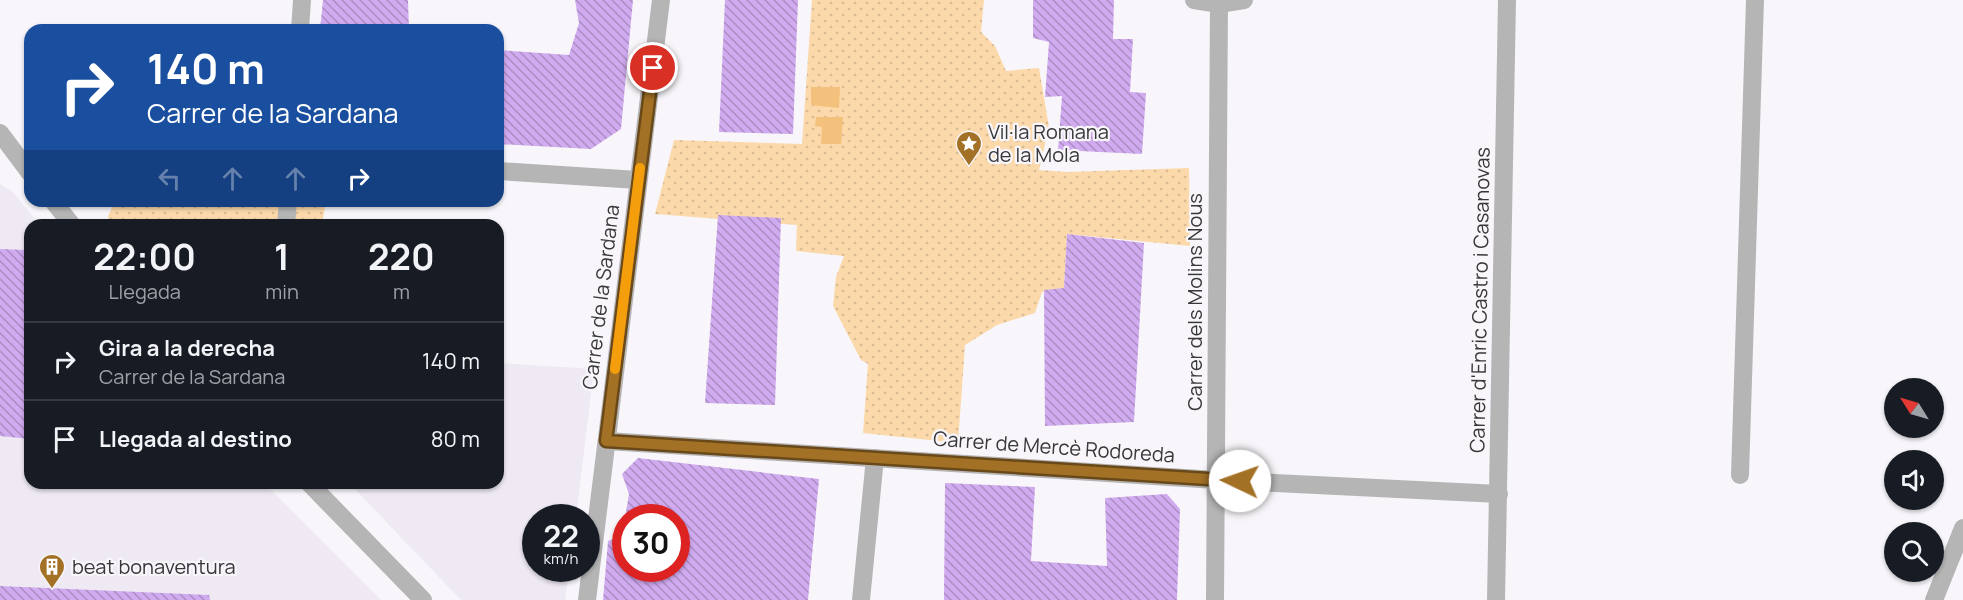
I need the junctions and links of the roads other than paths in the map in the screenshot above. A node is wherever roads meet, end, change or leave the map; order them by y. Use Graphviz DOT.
graph roads {
  1 [pos="302,0"];
  2 [pos="661,0"];
  3 [pos="1194,0"];
  4 [pos="1244,0"];
  5 [pos="1508,0"];
  6 [pos="1755,0"];
  7 [pos="1219,4"];
  8 [pos="300,24"];
  9 [pos="0,133"];
  10 [pos="16,158"];
  11 [pos="504,171"];
  12 [pos="638,180"];
  13 [pos="58,207"];
  14 [pos="67,219"];
  15 [pos="606,441"];
  16 [pos="875,458"];
  17 [pos="1740,475"];
  18 [pos="1216,480"];
  19 [pos="315,489"];
  20 [pos="1499,494"];
  21 [pos="1963,528"];
  22 [pos="423,600"];
  23 [pos="586,600"];
  24 [pos="861,600"];
  25 [pos="1215,600"];
  26 [pos="1496,600"];
  27 [pos="1934,600"];
  1 -- 8 [label="street"];
  2 -- 12 [label="street, Carrer de la Sardana"];
  3 -- 7 [label="street"];
  4 -- 7 [label="street"];
  5 -- 20 [label="street, Carrer d'Enric Castro i Casanovas"];
  6 -- 17 [label="street"];
  7 -- 18 [label="street, Carrer dels Molins Nous"];
  9 -- 10 [label="street"];
  11 -- 12 [label="street"];
  12 -- 15 [label="street, Carrer de la Sardana"];
  13 -- 14 [label="street"];
  15 -- 16 [label="street, Carrer de Mercè Rodoreda"];
  15 -- 23 [label="street, Carrer de la Sardana"];
  16 -- 18 [label="street, Carrer de Mercè Rodoreda"];
  16 -- 24 [label="street"];
  18 -- 20 [label="street, Carrer de Mercè Rodoreda"];
  18 -- 25 [label="street, Carrer dels Molins Nous"];
  19 -- 22 [label="street"];
  20 -- 26 [label="street, Carrer d'Enric Castro i Casanovas"];
  21 -- 27 [label="street"];
}
